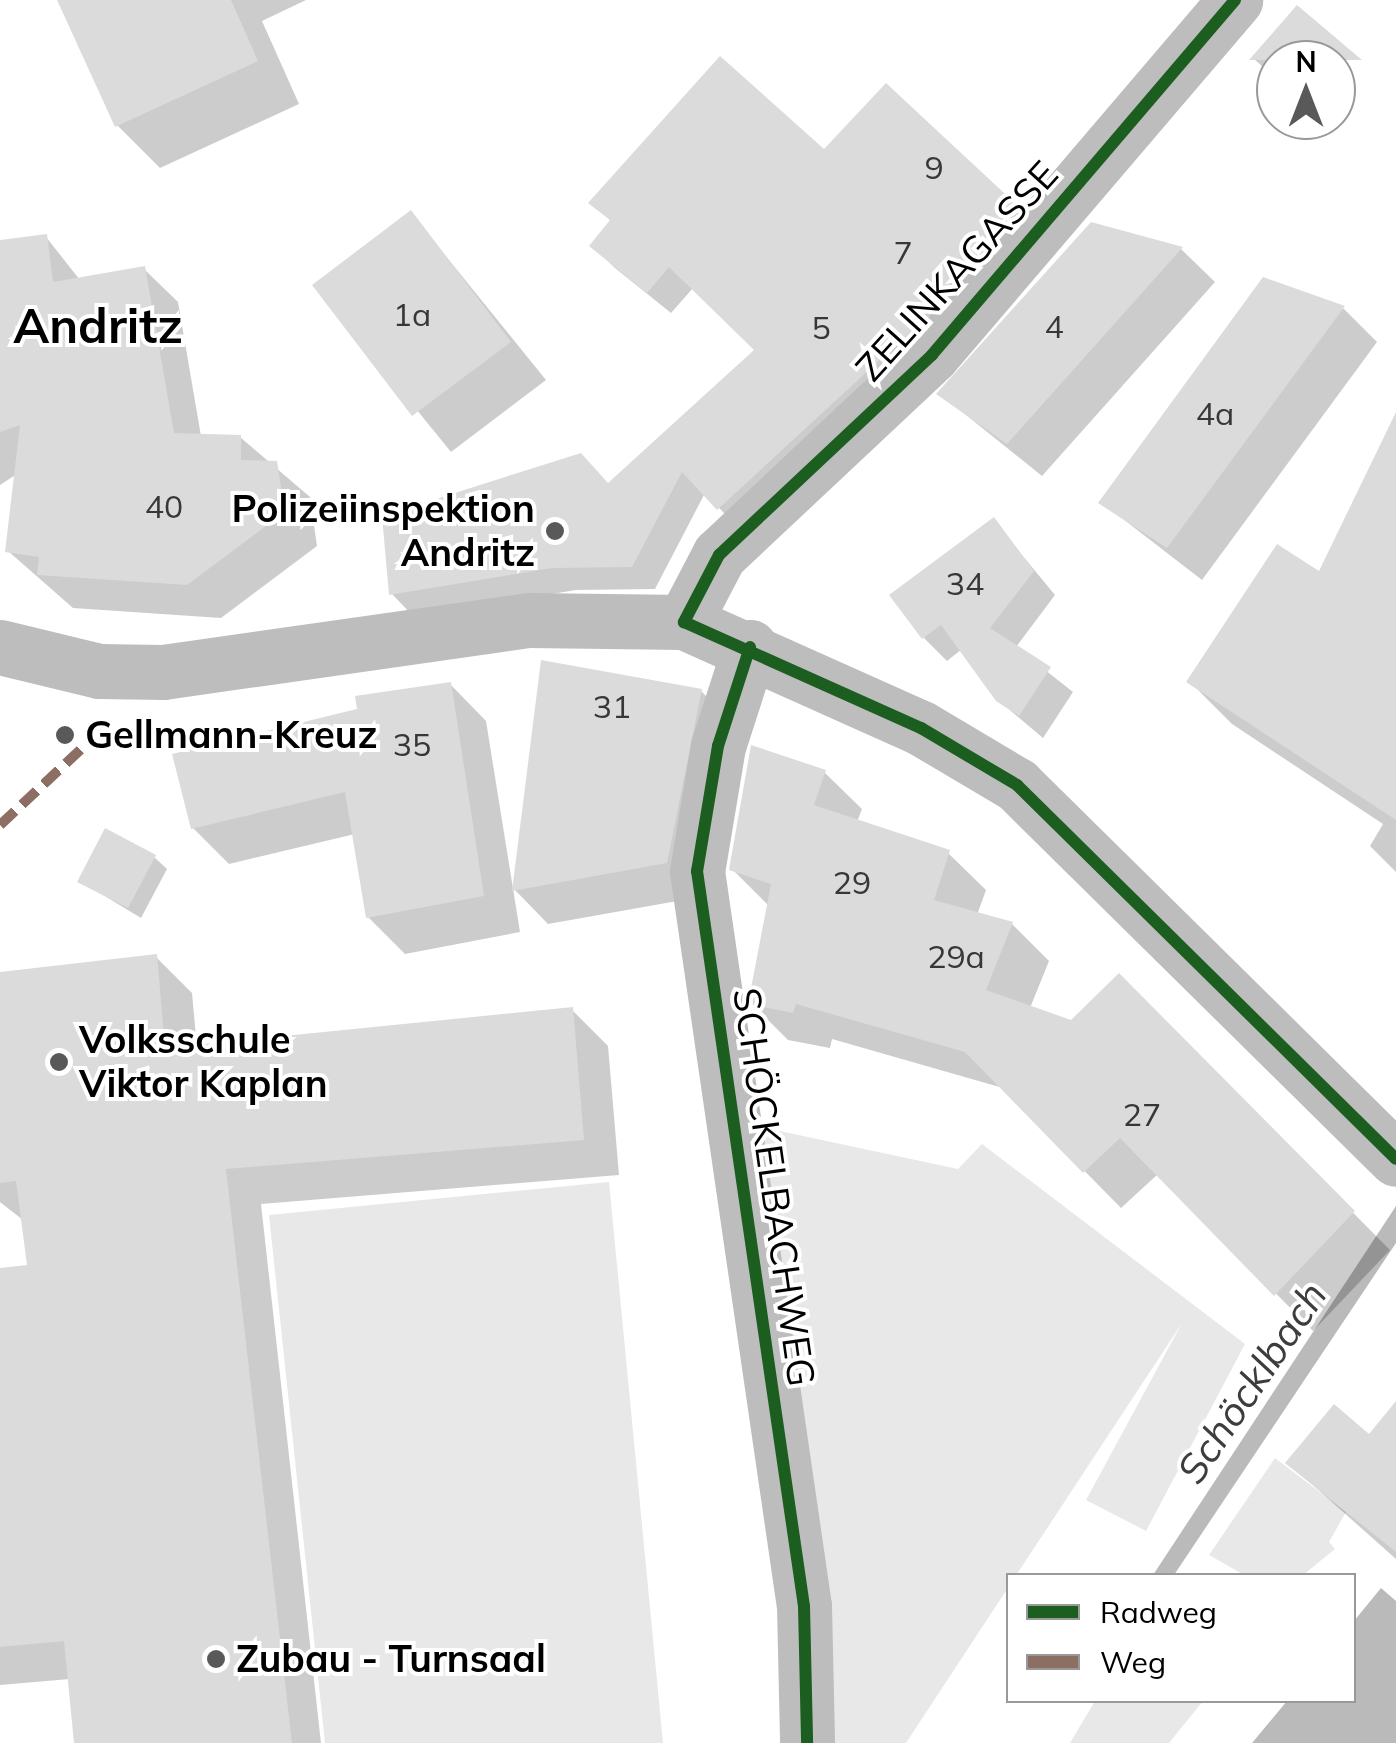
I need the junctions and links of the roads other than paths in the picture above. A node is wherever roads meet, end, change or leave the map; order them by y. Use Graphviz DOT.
graph roads {
  1 [pos="1235,0"];
  2 [pos="684,622"];
  3 [pos="0,647"];
  4 [pos="750,647"];
  5 [pos="1396,1159"];
  6 [pos="807,1743"];
  1 -- 2 [label="street, ZELINKAGASSE"];
  2 -- 3 [label="street"];
  2 -- 4 [label="street"];
  4 -- 5 [label="street"];
  4 -- 6 [label="street, SCHÖCKELBACHWEG"];
}
